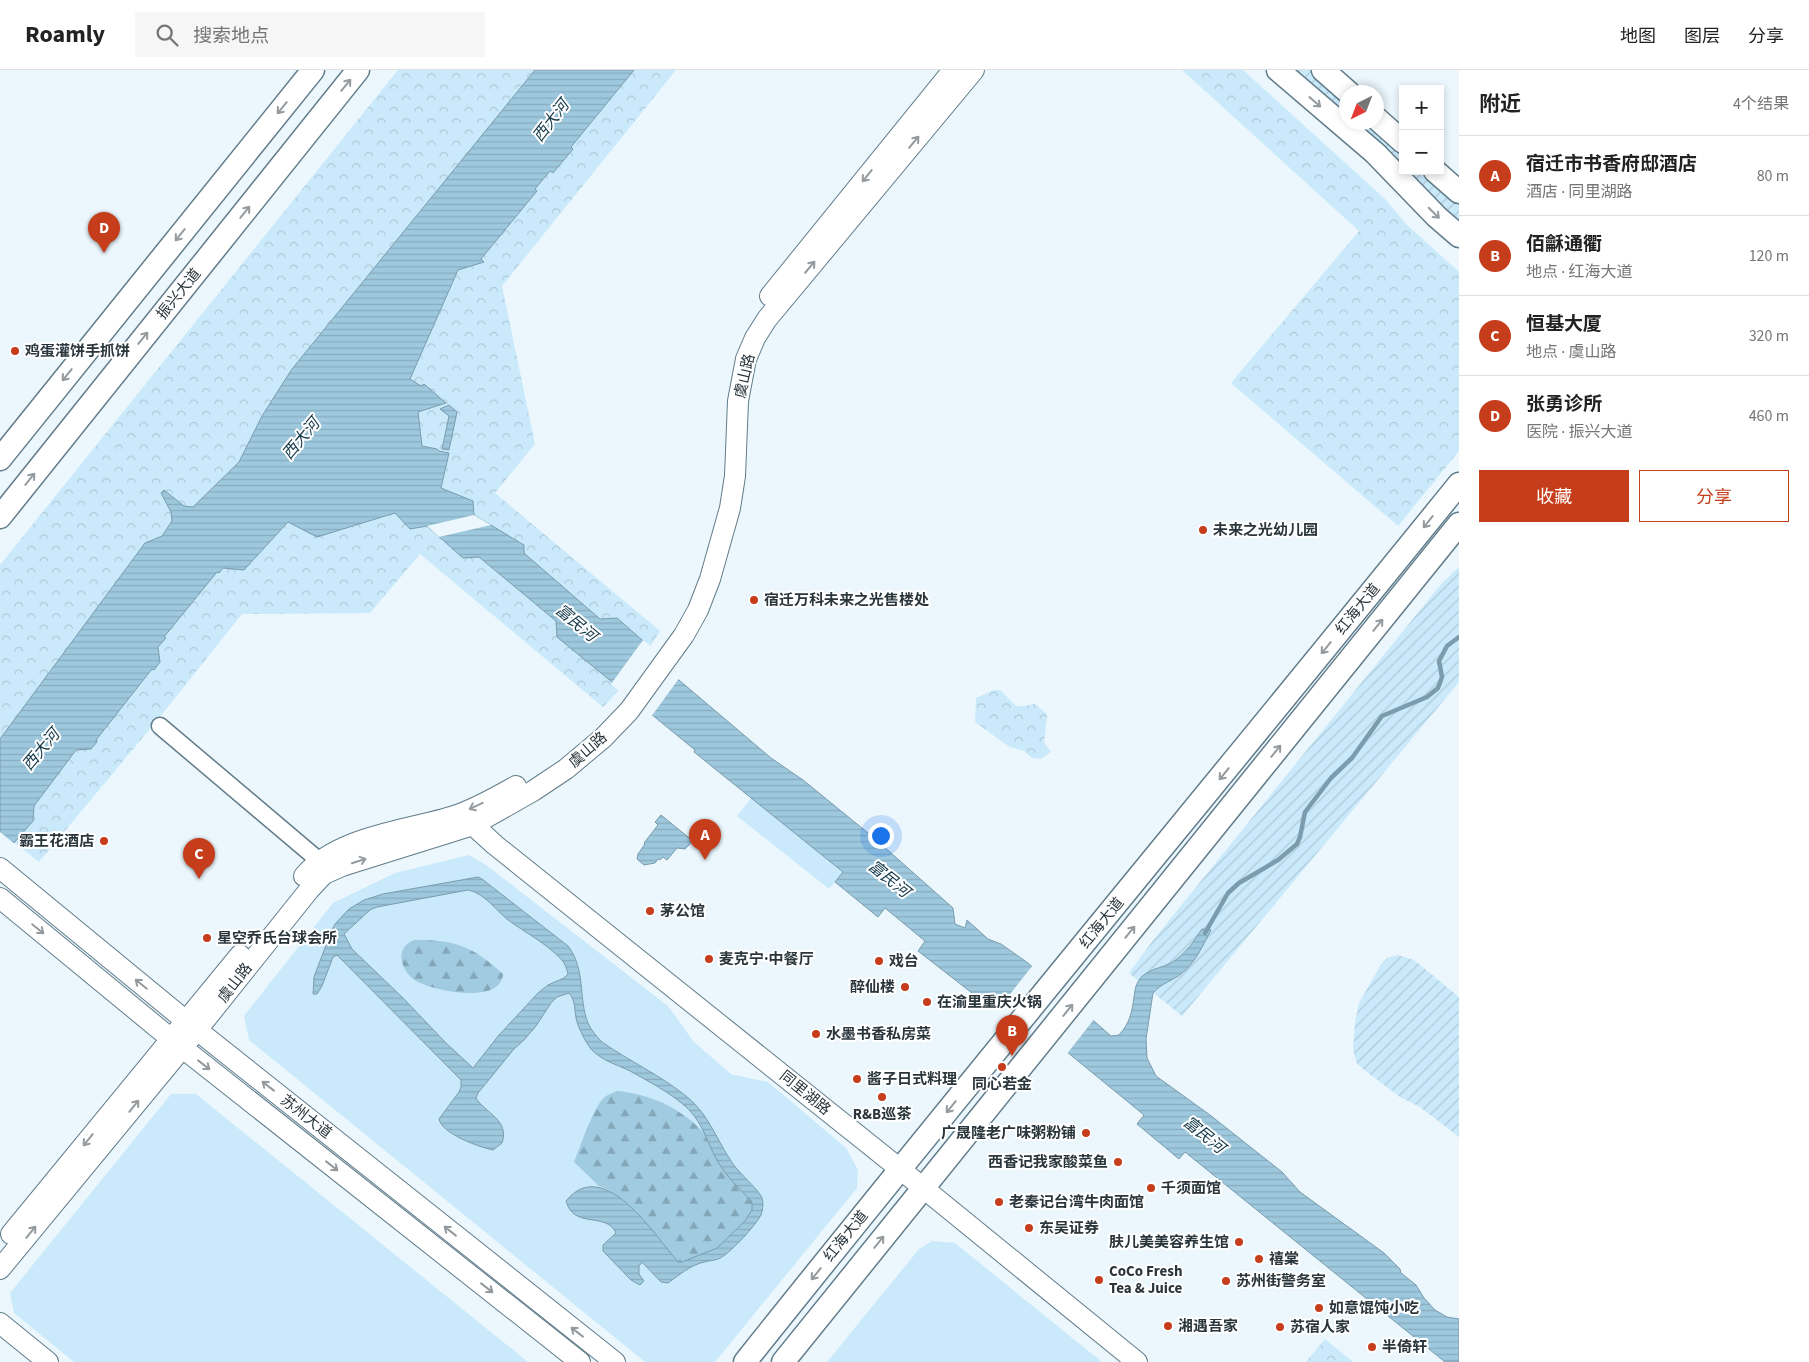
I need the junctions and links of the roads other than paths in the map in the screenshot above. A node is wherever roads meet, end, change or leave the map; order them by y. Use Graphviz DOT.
graph roads {
  1 [pos="313,70"];
  2 [pos="358,70"];
  3 [pos="953,70"];
  4 [pos="974,70"];
  5 [pos="1278,70"];
  6 [pos="1323,70"];
  7 [pos="1340,85"];
  8 [pos="1384,125"];
  9 [pos="1399,138"];
  10 [pos="1440,175"];
  11 [pos="1459,192"];
  12 [pos="1459,236"];
  13 [pos="0,459"];
  14 [pos="1459,484"];
  15 [pos="0,517"];
  16 [pos="1459,524"];
  17 [pos="679,633"];
  18 [pos="630,699"];
  19 [pos="160,726"];
  20 [pos="473,824"];
  21 [pos="326,866"];
  22 [pos="6,873"];
  23 [pos="0,898"];
  24 [pos="191,1026"];
  25 [pos="176,1043"];
  26 [pos="900,1168"];
  27 [pos="923,1188"];
  28 [pos="0,1248"];
  29 [pos="0,1269"];
  30 [pos="0,1322"];
  31 [pos="48,1362"];
  32 [pos="580,1362"];
  33 [pos="615,1362"];
  34 [pos="745,1362"];
  35 [pos="783,1362"];
  36 [pos="1136,1362"];
  1 -- 13 [label="main road, one-way"];
  15 -- 2 [label="main road, 振兴大道, one-way"];
  3 -- 17 [label="street, 虞山路, one-way"];
  17 -- 4 [label="street, 虞山路, one-way"];
  5 -- 12 [label="main road, one-way"];
  6 -- 7 [label="main road"];
  8 -- 9 [label="main road"];
  10 -- 11 [label="main road"];
  14 -- 26 [label="main road, 红海大道, one-way"];
  27 -- 16 [label="main road, 红海大道, one-way"];
  17 -- 18 [label="street, 虞山路"];
  18 -- 20 [label="street, 虞山路"];
  18 -- 21 [label="street, 虞山路, one-way"];
  19 -- 21 [label="street"];
  21 -- 20 [label="street, 虞山路, one-way"];
  20 -- 26 [label="street, 同里湖路"];
  21 -- 24 [label="street, 虞山路"];
  24 -- 22 [label="street, 苏州大道, one-way"];
  23 -- 25 [label="street, 苏州大道, one-way"];
  24 -- 25 [label="street, 虞山路"];
  33 -- 24 [label="street, 苏州大道, one-way"];
  25 -- 28 [label="street, 虞山路, one-way"];
  29 -- 25 [label="street, 虞山路, one-way"];
  25 -- 32 [label="street, 苏州大道, one-way"];
  26 -- 27 [label="street, 同里湖路"];
  26 -- 34 [label="main road, 红海大道, one-way"];
  35 -- 27 [label="main road, 红海大道, one-way"];
  27 -- 36 [label="street, 同里湖路"];
  30 -- 31 [label="street"];
}
